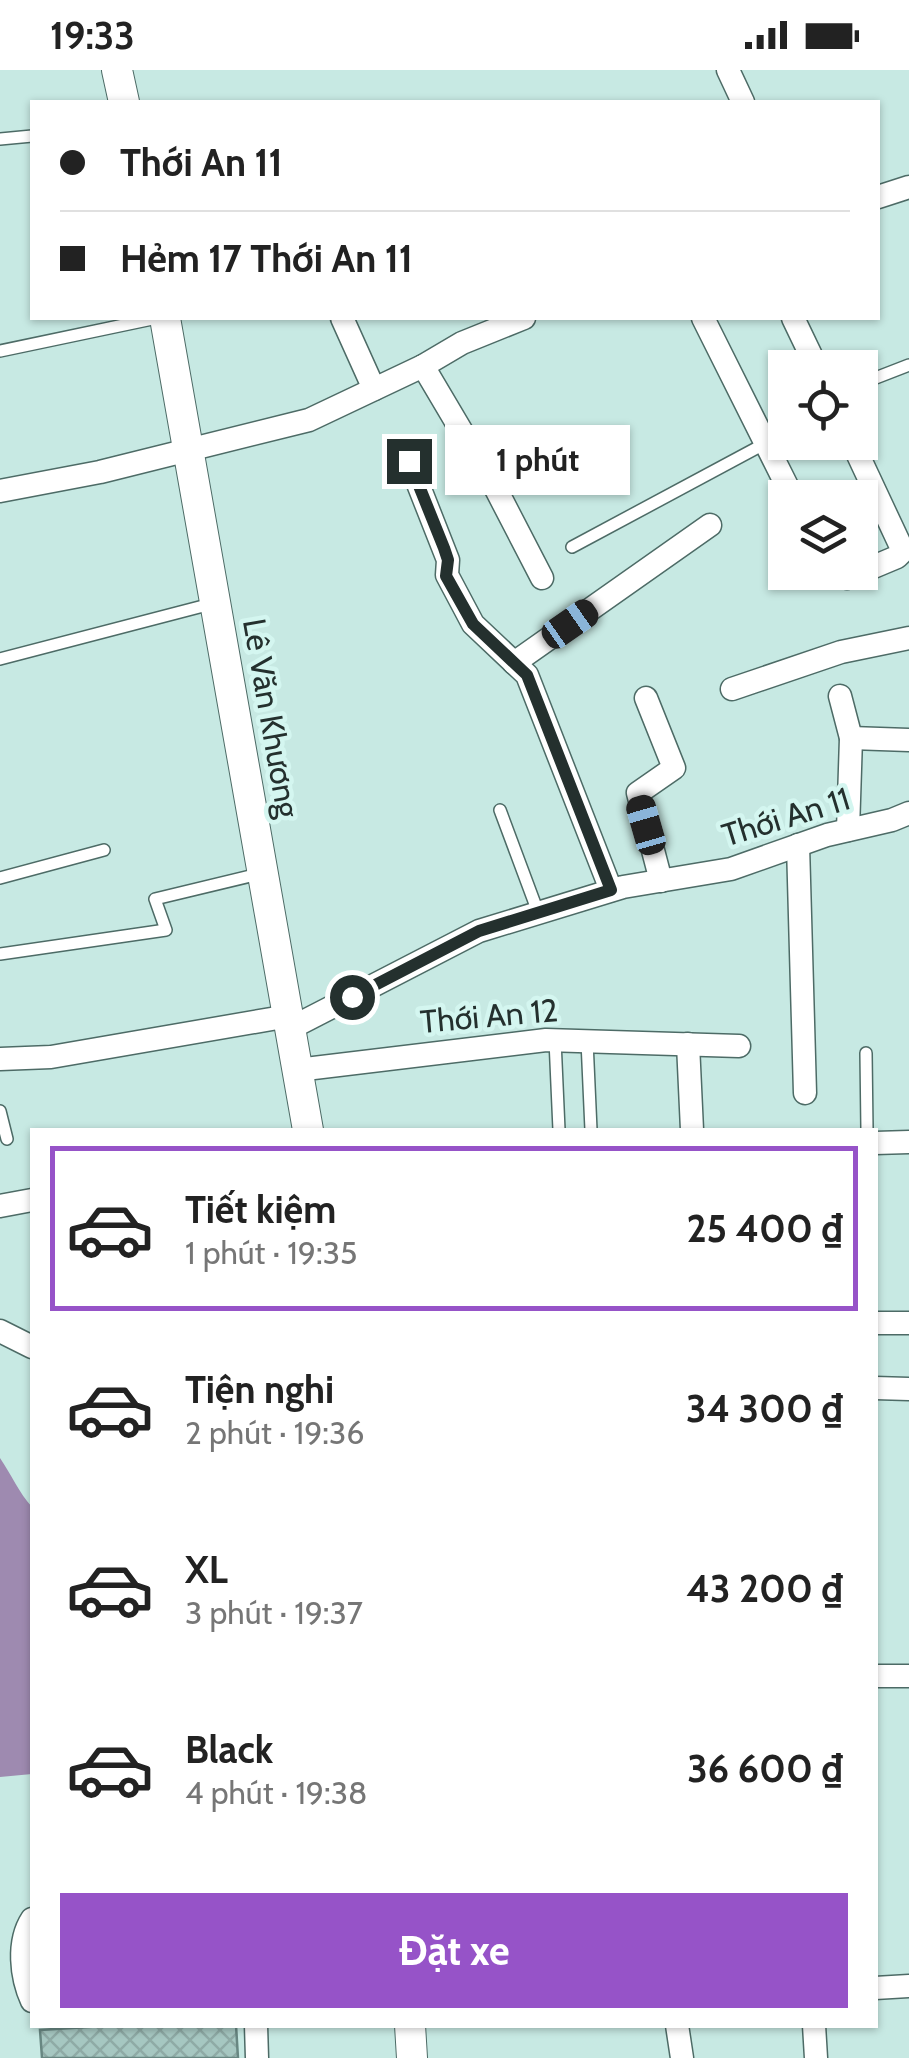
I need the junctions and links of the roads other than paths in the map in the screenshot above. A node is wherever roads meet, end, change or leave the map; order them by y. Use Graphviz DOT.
graph roads {
  1 [pos="117,70"];
  2 [pos="728,70"];
  3 [pos="124,100"];
  4 [pos="743,100"];
  5 [pos="30,136"];
  6 [pos="0,139"];
  7 [pos="909,188"];
  8 [pos="880,196"];
  9 [pos="147,320"];
  10 [pos="165,320"];
  11 [pos="343,320"];
  12 [pos="519,320"];
  13 [pos="705,320"];
  14 [pos="794,320"];
  15 [pos="808,350"];
  16 [pos="0,351"];
  17 [pos="909,365"];
  18 [pos="423,366"];
  19 [pos="878,377"];
  20 [pos="374,389"];
  21 [pos="766,442"];
  22 [pos="190,450"];
  23 [pos="409,461"];
  24 [pos="784,480"];
  25 [pos="0,490"];
  26 [pos="878,498"];
  27 [pos="710,524"];
  28 [pos="572,547"];
  29 [pos="878,565"];
  30 [pos="542,578"];
  31 [pos="215,603"];
  32 [pos="909,638"];
  33 [pos="0,659"];
  34 [pos="514,664"];
  35 [pos="732,690"];
  36 [pos="840,696"];
  37 [pos="646,698"];
  38 [pos="851,738"];
  39 [pos="909,740"];
  40 [pos="500,810"];
  41 [pos="909,812"];
  42 [pos="848,830"];
  43 [pos="798,845"];
  44 [pos="104,850"];
  45 [pos="263,872"];
  46 [pos="0,878"];
  47 [pos="661,881"];
  48 [pos="611,890"];
  49 [pos="538,912"];
  50 [pos="0,954"];
  51 [pos="290,1022"];
  52 [pos="554,1040"];
  53 [pos="587,1041"];
  54 [pos="688,1044"];
  55 [pos="739,1046"];
  56 [pos="866,1053"];
  57 [pos="0,1059"];
  58 [pos="297,1070"];
  59 [pos="805,1093"];
  60 [pos="0,1110"];
  61 [pos="304,1128"];
  62 [pos="559,1128"];
  63 [pos="591,1128"];
  64 [pos="692,1128"];
  65 [pos="867,1128"];
  66 [pos="7,1140"];
  67 [pos="909,1142"];
  68 [pos="878,1143"];
  69 [pos="30,1200"];
  70 [pos="0,1206"];
  71 [pos="878,1322"];
  72 [pos="909,1323"];
  73 [pos="0,1332"];
  74 [pos="30,1346"];
  75 [pos="878,1388"];
  76 [pos="909,1389"];
  77 [pos="878,1676"];
  78 [pos="909,1676"];
  79 [pos="30,1922"];
  80 [pos="909,1986"];
  81 [pos="878,1988"];
  82 [pos="30,1993"];
  83 [pos="256,2028"];
  84 [pos="410,2028"];
  85 [pos="677,2028"];
  86 [pos="814,2028"];
  87 [pos="257,2058"];
  88 [pos="412,2058"];
  89 [pos="682,2058"];
  90 [pos="816,2058"];
  1 -- 3 [label="main road"];
  2 -- 4 [label="street"];
  5 -- 6 [label="lane"];
  7 -- 8 [label="street"];
  9 -- 16 [label="lane"];
  10 -- 22 [label="main road, Lê Văn Khương"];
  11 -- 20 [label="street"];
  12 -- 18 [label="street"];
  13 -- 21 [label="street"];
  14 -- 15 [label="street"];
  17 -- 19 [label="lane"];
  18 -- 20 [label="street"];
  18 -- 30 [label="street"];
  20 -- 22 [label="street"];
  21 -- 24 [label="street"];
  21 -- 28 [label="lane"];
  22 -- 25 [label="street"];
  22 -- 31 [label="main road, Lê Văn Khương"];
  23 -- 34 [label="street"];
  26 -- 29 [label="street"];
  27 -- 34 [label="street"];
  31 -- 33 [label="lane"];
  31 -- 45 [label="main road, Lê Văn Khương"];
  32 -- 35 [label="street"];
  34 -- 48 [label="street"];
  36 -- 38 [label="street"];
  37 -- 47 [label="street"];
  38 -- 39 [label="street"];
  38 -- 42 [label="street"];
  40 -- 49 [label="lane"];
  41 -- 42 [label="street, Thới An 11"];
  42 -- 43 [label="street, Thới An 11"];
  43 -- 47 [label="street, Thới An 11"];
  43 -- 59 [label="street"];
  44 -- 46 [label="lane"];
  45 -- 50 [label="lane"];
  45 -- 51 [label="main road, Lê Văn Khương"];
  47 -- 48 [label="street, Thới An 11"];
  48 -- 49 [label="street, Thới An 11"];
  49 -- 51 [label="street, Thới An 11"];
  51 -- 57 [label="street, Thới An 11"];
  51 -- 58 [label="main road, Lê Văn Khương"];
  52 -- 53 [label="street, Thới An 12"];
  52 -- 58 [label="street, Thới An 12"];
  52 -- 62 [label="lane"];
  53 -- 54 [label="street, Thới An 12"];
  53 -- 63 [label="lane"];
  54 -- 55 [label="street, Thới An 12"];
  54 -- 64 [label="street"];
  56 -- 65 [label="lane"];
  58 -- 61 [label="main road, Lê Văn Khương"];
  60 -- 66 [label="lane"];
  67 -- 68 [label="street"];
  69 -- 70 [label="street"];
  71 -- 72 [label="street"];
  73 -- 74 [label="street"];
  75 -- 76 [label="street"];
  77 -- 78 [label="street"];
  79 -- 82 [label="street"];
  80 -- 81 [label="street"];
  83 -- 87 [label="street"];
  84 -- 88 [label="main road"];
  85 -- 89 [label="street"];
  86 -- 90 [label="street"];
}
